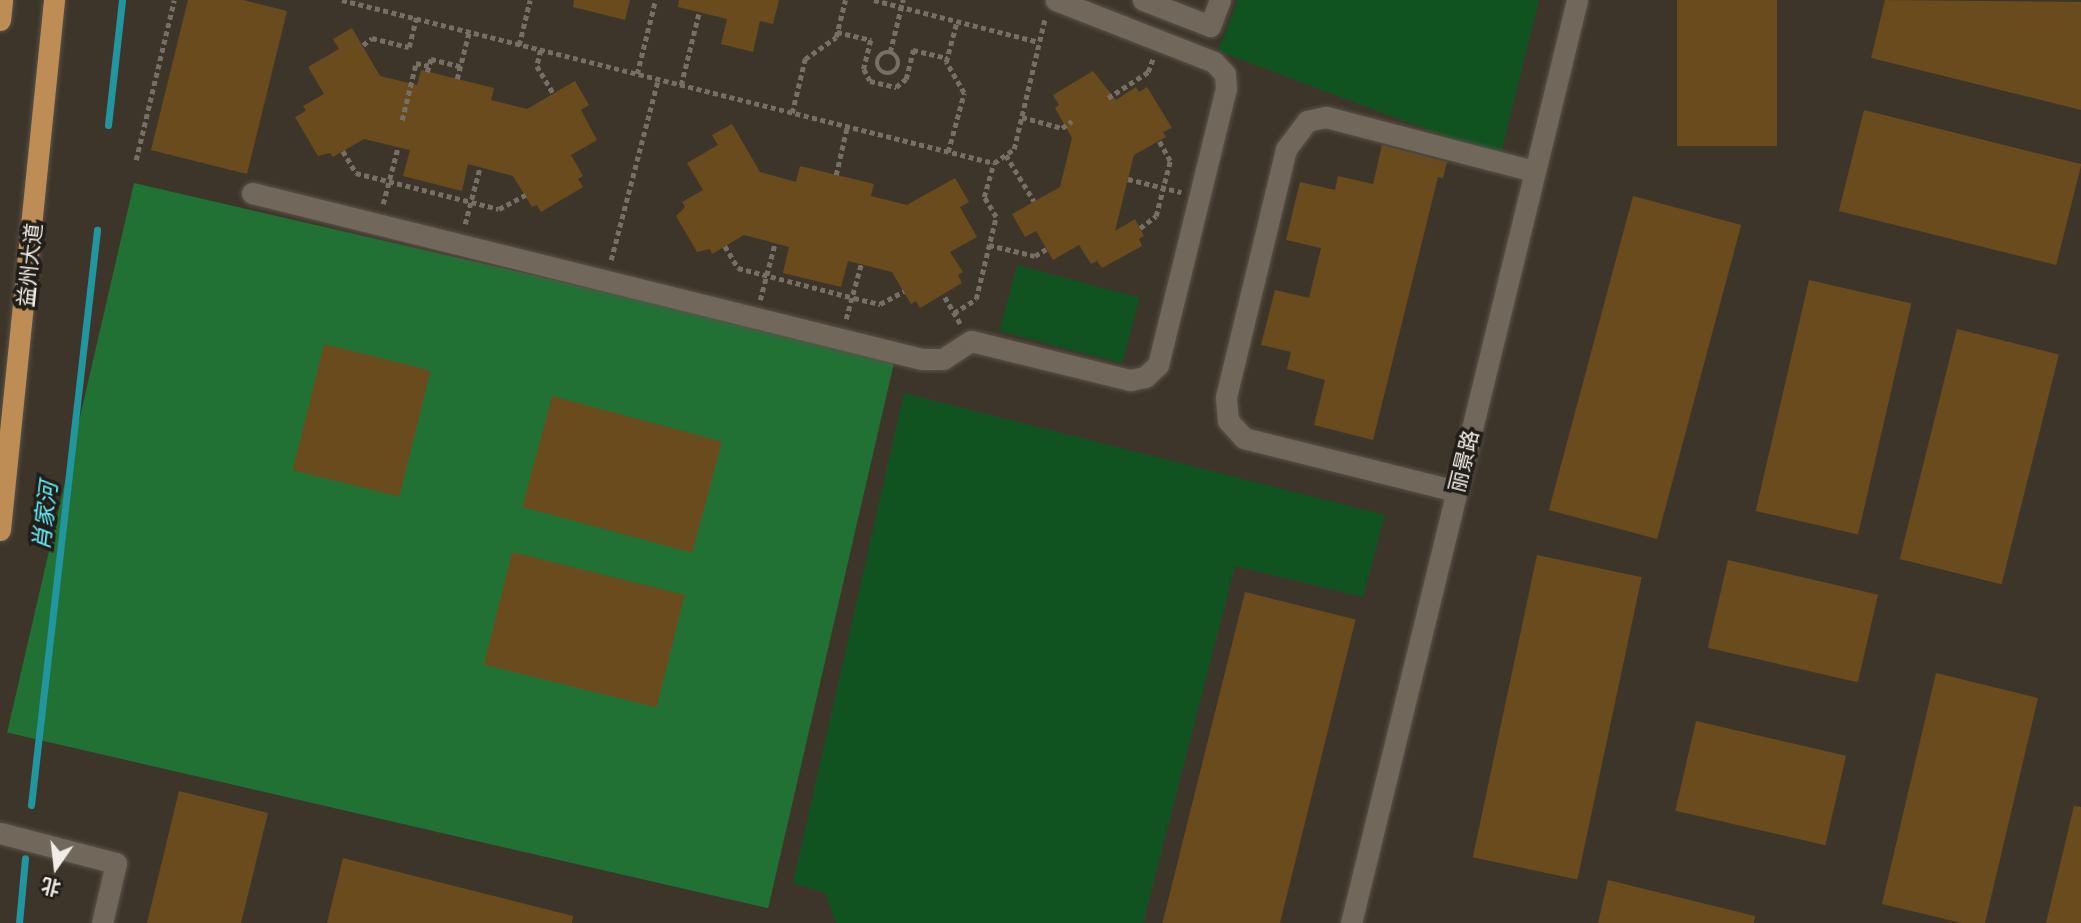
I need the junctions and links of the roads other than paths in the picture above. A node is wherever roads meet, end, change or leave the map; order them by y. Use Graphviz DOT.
graph roads {
  1 [pos="2,0"];
  2 [pos="54,0"];
  3 [pos="1143,0"];
  4 [pos="1220,0"];
  5 [pos="1577,0"];
  6 [pos="1051,5"];
  7 [pos="0,20"];
  8 [pos="1534,171"];
  9 [pos="252,193"];
  10 [pos="1456,491"];
  11 [pos="0,530"];
  12 [pos="0,833"];
  13 [pos="102,923"];
  14 [pos="1351,923"];
  1 -- 7 [label="main road"];
  2 -- 11 [label="main road, 益州大道"];
  3 -- 4 [label="street"];
  5 -- 8 [label="street, 丽景路"];
  6 -- 9 [label="street"];
  8 -- 10 [label="street, 丽景路"];
  8 -- 10 [label="street"];
  10 -- 14 [label="street, 丽景路"];
  12 -- 13 [label="street"];
}
